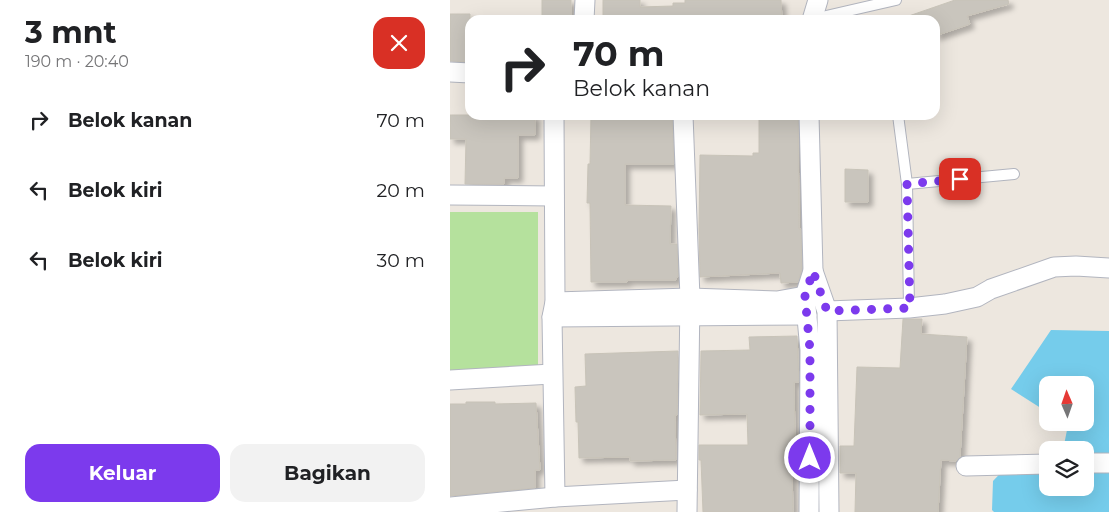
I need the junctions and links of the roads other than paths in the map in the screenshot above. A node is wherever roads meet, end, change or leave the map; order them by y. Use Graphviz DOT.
graph roads {
  1 [pos="585,0"];
  2 [pos="818,0"];
  3 [pos="896,0"];
  4 [pos="584,15"];
  5 [pos="814,15"];
  6 [pos="830,15"];
  7 [pos="450,72"];
  8 [pos="465,73"];
  9 [pos="554,120"];
  10 [pos="683,120"];
  11 [pos="808,120"];
  12 [pos="899,120"];
  13 [pos="1014,174"];
  14 [pos="907,184"];
  15 [pos="450,194"];
  16 [pos="554,196"];
  17 [pos="1109,268"];
  18 [pos="813,271"];
  19 [pos="806,305"];
  20 [pos="689,307"];
  21 [pos="910,308"];
  22 [pos="554,309"];
  23 [pos="827,311"];
  24 [pos="552,374"];
  25 [pos="450,380"];
  26 [pos="1094,463"];
  27 [pos="1109,463"];
  28 [pos="1039,464"];
  29 [pos="966,466"];
  30 [pos="687,490"];
  31 [pos="555,496"];
  32 [pos="450,507"];
  33 [pos="687,512"];
  34 [pos="809,512"];
  35 [pos="829,512"];
  1 -- 4 [label="street"];
  2 -- 5 [label="street"];
  3 -- 6 [label="lane"];
  7 -- 8 [label="street"];
  9 -- 16 [label="street"];
  10 -- 20 [label="street"];
  11 -- 18 [label="street"];
  12 -- 14 [label="lane"];
  13 -- 14 [label="lane"];
  14 -- 21 [label="lane"];
  15 -- 16 [label="street"];
  16 -- 22 [label="street"];
  17 -- 21 [label="street"];
  18 -- 19 [label="street"];
  18 -- 23 [label="street"];
  19 -- 20 [label="street"];
  19 -- 34 [label="street"];
  20 -- 22 [label="street"];
  20 -- 30 [label="street"];
  21 -- 23 [label="street"];
  22 -- 24 [label="street"];
  23 -- 35 [label="street"];
  24 -- 25 [label="street"];
  24 -- 31 [label="street"];
  26 -- 27 [label="street"];
  28 -- 29 [label="street"];
  30 -- 31 [label="street"];
  30 -- 33 [label="street"];
  31 -- 32 [label="street"];
}
